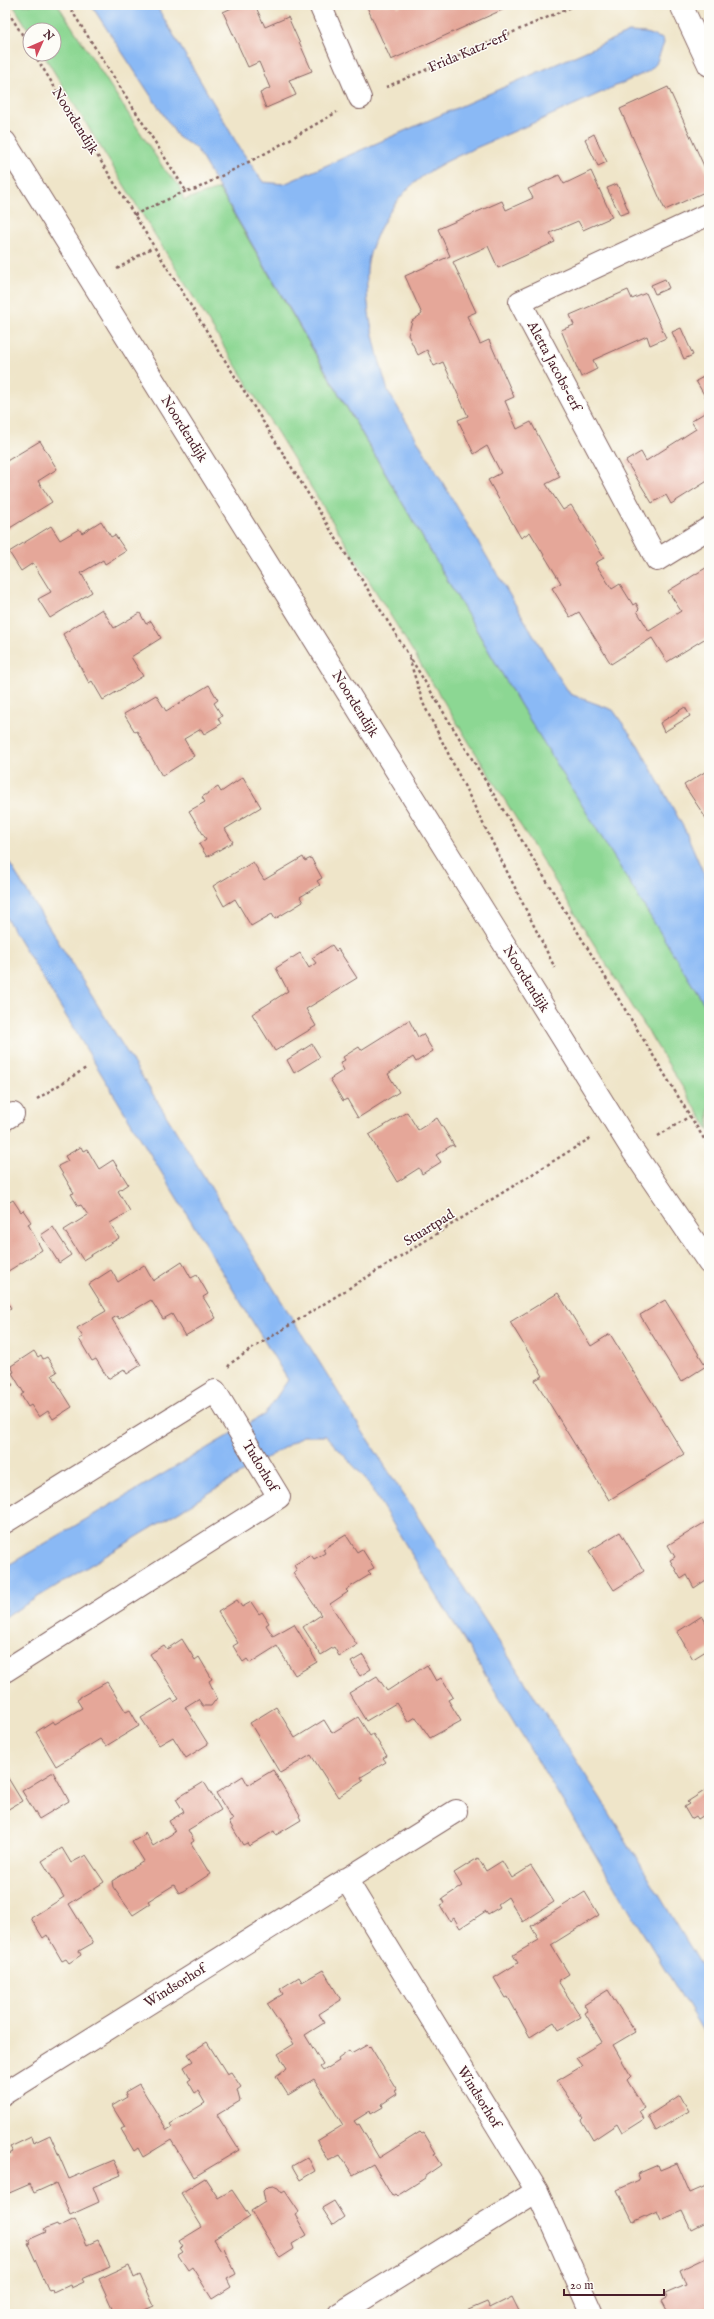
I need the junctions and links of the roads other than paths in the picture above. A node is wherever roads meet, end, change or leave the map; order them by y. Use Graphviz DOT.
graph roads {
  1 [pos="320,5"];
  2 [pos="681,5"];
  3 [pos="709,65"];
  4 [pos="360,98"];
  5 [pos="5,142"];
  6 [pos="709,214"];
  7 [pos="709,528"];
  8 [pos="709,1263"];
  9 [pos="5,1522"];
  10 [pos="5,1671"];
  11 [pos="456,1811"];
  12 [pos="346,1879"];
  13 [pos="5,2093"];
  14 [pos="537,2191"];
  15 [pos="339,2314"];
  16 [pos="592,2314"];
  1 -- 4 [label="street"];
  2 -- 3 [label="street"];
  5 -- 8 [label="street, Noordendijk"];
  6 -- 7 [label="street, Aletta Jacobs-erf"];
  9 -- 10 [label="street, Tudorhof"];
  11 -- 12 [label="street, Windsorhof"];
  12 -- 13 [label="street, Windsorhof"];
  12 -- 14 [label="street, Windsorhof"];
  14 -- 15 [label="street"];
  14 -- 16 [label="street, Windsorhof"];
}
